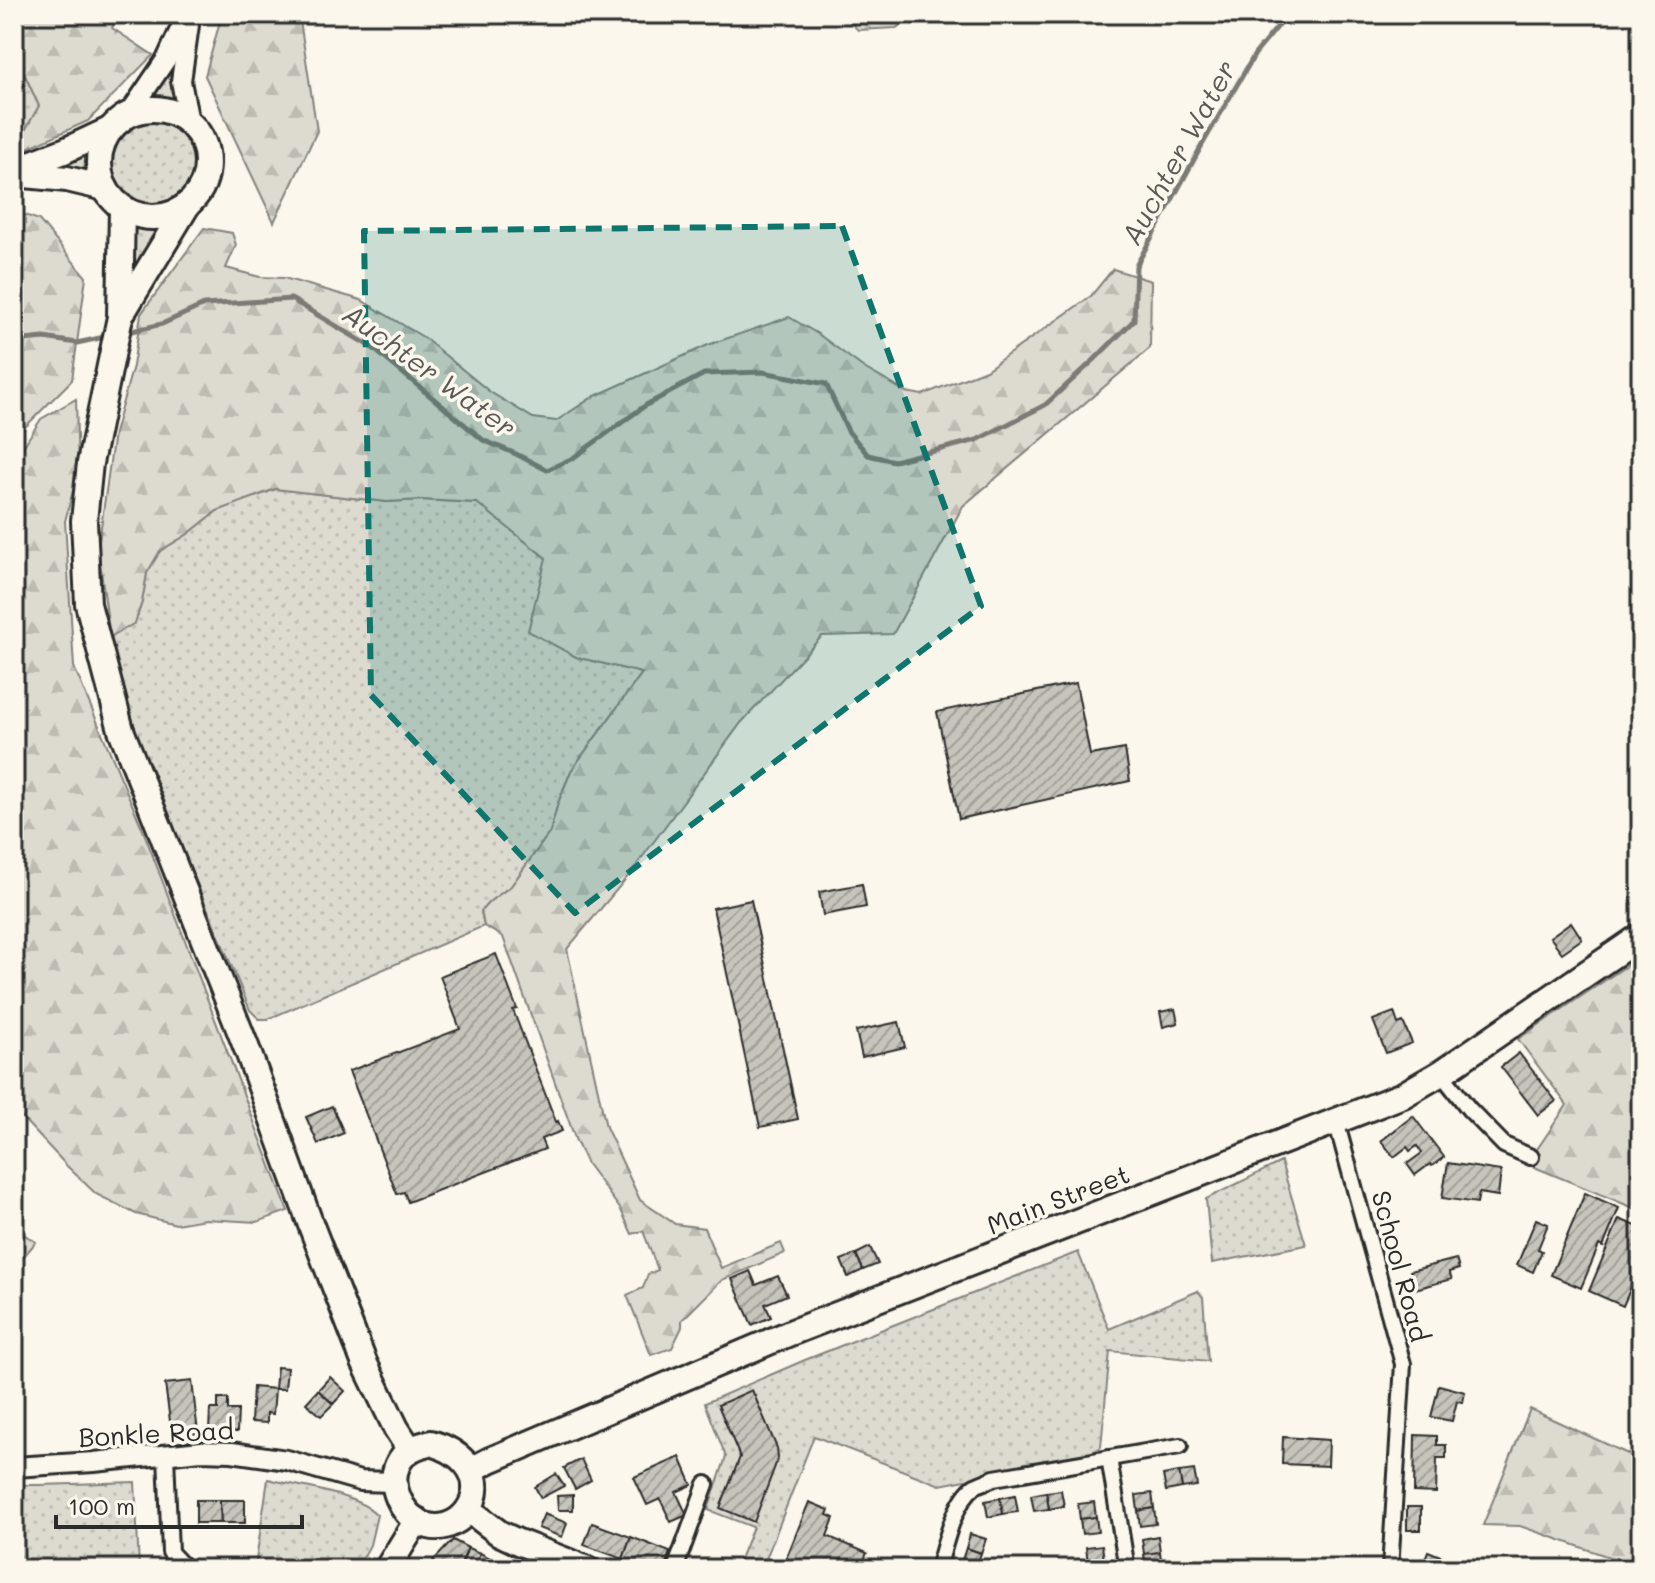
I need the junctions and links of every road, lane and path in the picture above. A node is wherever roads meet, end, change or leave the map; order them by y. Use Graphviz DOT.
graph roads {
  1 [pos="189,14"];
  2 [pos="129,114"];
  3 [pos="189,122"];
  4 [pos="109,130"];
  5 [pos="14,172"];
  6 [pos="105,188"];
  7 [pos="188,204"];
  8 [pos="122,208"];
  9 [pos="120,317"];
  10 [pos="1641,936"];
  11 [pos="1441,1073"];
  12 [pos="1336,1121"];
  13 [pos="1531,1157"];
  14 [pos="1180,1446"];
  15 [pos="410,1450"];
  16 [pos="166,1455"];
  17 [pos="1109,1458"];
  18 [pos="14,1467"];
  19 [pos="471,1470"];
  20 [pos="393,1482"];
  21 [pos="706,1484"];
  22 [pos="469,1510"];
  23 [pos="417,1520"];
  24 [pos="186,1569"];
  25 [pos="387,1569"];
  26 [pos="587,1569"];
  27 [pos="675,1569"];
  28 [pos="938,1569"];
  29 [pos="1127,1569"];
  30 [pos="1390,1569"];
  1 -- 2 [label="street"];
  1 -- 3 [label="street"];
  2 -- 3 [label="main road"];
  2 -- 4 [label="main road"];
  3 -- 7 [label="main road"];
  4 -- 5 [label="main road"];
  4 -- 6 [label="main road"];
  5 -- 6 [label="main road"];
  6 -- 8 [label="main road"];
  7 -- 8 [label="main road"];
  7 -- 9 [label="main road"];
  8 -- 9 [label="main road"];
  9 -- 15 [label="main road"];
  10 -- 11 [label="main road, Main Street"];
  11 -- 12 [label="main road, Main Street"];
  11 -- 13 [label="street"];
  12 -- 19 [label="main road, Main Street"];
  12 -- 30 [label="street, School Road"];
  14 -- 17 [label="street"];
  15 -- 19 [label="main road"];
  15 -- 20 [label="main road"];
  16 -- 18 [label="street, Bonkle Road"];
  16 -- 20 [label="street, Bonkle Road"];
  16 -- 24 [label="street"];
  17 -- 28 [label="street"];
  17 -- 29 [label="street"];
  19 -- 22 [label="main road"];
  20 -- 23 [label="main road"];
  21 -- 27 [label="street"];
  22 -- 23 [label="main road"];
  22 -- 26 [label="main road"];
  23 -- 25 [label="main road"];
}
